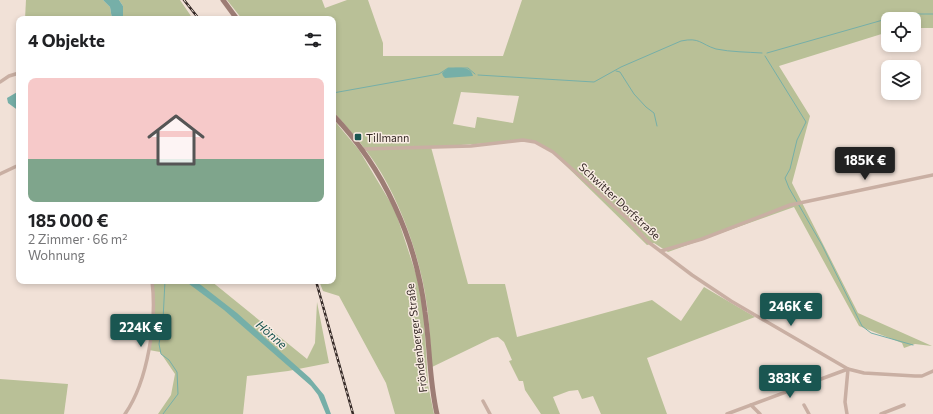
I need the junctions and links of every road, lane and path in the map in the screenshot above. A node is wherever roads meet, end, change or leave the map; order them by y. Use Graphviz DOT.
graph roads {
  1 [pos="223,0"];
  2 [pos="235,16"];
  3 [pos="16,74"];
  4 [pos="0,82"];
  5 [pos="336,119"];
  6 [pos="362,149"];
  7 [pos="16,166"];
  8 [pos="0,174"];
  9 [pos="933,175"];
  10 [pos="661,251"];
  11 [pos="152,284"];
  12 [pos="848,369"];
  13 [pos="933,371"];
  14 [pos="483,401"];
  15 [pos="751,405"];
  16 [pos="804,405"];
  17 [pos="904,405"];
  18 [pos="125,414"];
  19 [pos="437,414"];
  20 [pos="490,414"];
  21 [pos="727,414"];
  22 [pos="760,414"];
  23 [pos="809,414"];
  24 [pos="847,414"];
  25 [pos="881,414"];
  1 -- 2 [label="main road"];
  3 -- 4 [label="street"];
  5 -- 6 [label="main road, Fröndenberger Straße"];
  6 -- 10 [label="street, Schwitter Dorfstraße"];
  6 -- 19 [label="main road, Fröndenberger Straße"];
  7 -- 8 [label="street"];
  9 -- 10 [label="street"];
  10 -- 12 [label="street, Schwitter Dorfstraße"];
  11 -- 18 [label="street"];
  12 -- 13 [label="street, Schwitter Dorfstraße"];
  12 -- 15 [label="street"];
  12 -- 24 [label="street"];
  14 -- 20 [label="street"];
  15 -- 21 [label="street"];
  15 -- 22 [label="street"];
  16 -- 23 [label="street"];
  17 -- 25 [label="street"];
}
